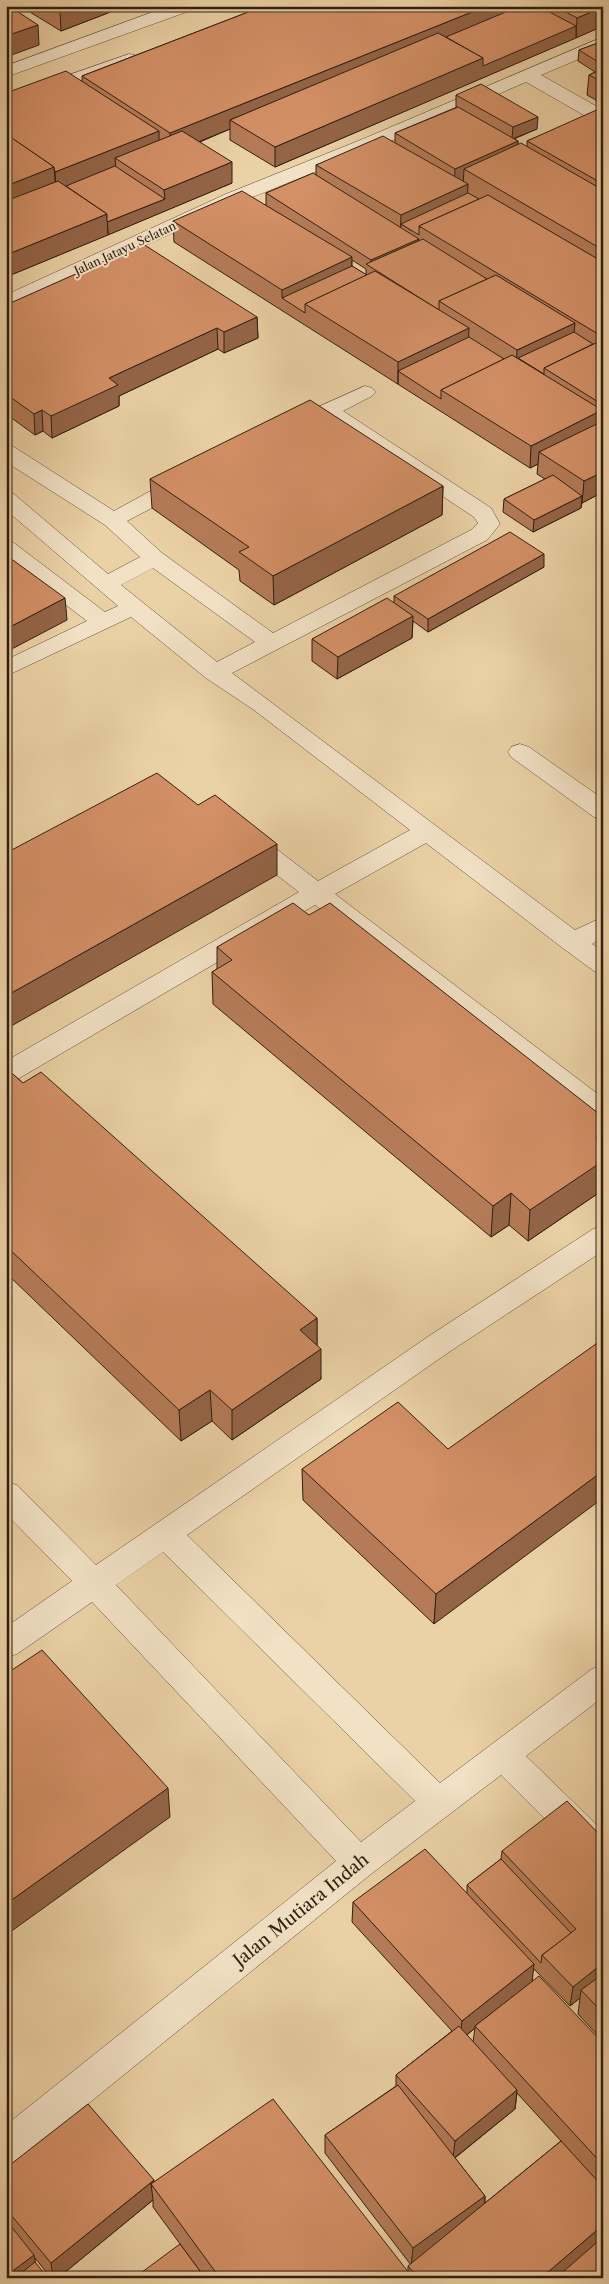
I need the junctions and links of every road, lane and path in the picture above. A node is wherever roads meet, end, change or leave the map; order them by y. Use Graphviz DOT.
graph roads {
  1 [pos="186,6"];
  2 [pos="603,42"];
  3 [pos="145,53"];
  4 [pos="6,72"];
  5 [pos="527,75"];
  6 [pos="6,103"];
  7 [pos="603,118"];
  8 [pos="370,143"];
  9 [pos="388,153"];
  10 [pos="6,303"];
  11 [pos="365,392"];
  12 [pos="328,410"];
  13 [pos="294,428"];
  14 [pos="6,452"];
  15 [pos="199,475"];
  16 [pos="6,499"];
  17 [pos="113,520"];
  18 [pos="6,548"];
  19 [pos="154,558"];
  20 [pos="107,584"];
  21 [pos="133,607"];
  22 [pos="102,622"];
  23 [pos="271,643"];
  24 [pos="6,669"];
  25 [pos="214,672"];
  26 [pos="520,752"];
  27 [pos="603,811"];
  28 [pos="233,828"];
  29 [pos="426,832"];
  30 [pos="316,894"];
  31 [pos="603,926"];
  32 [pos="573,943"];
  33 [pos="603,965"];
  34 [pos="6,1073"];
  35 [pos="603,1113"];
  36 [pos="603,1237"];
  37 [pos="6,1494"];
  38 [pos="165,1534"];
  39 [pos="94,1583"];
  40 [pos="6,1644"];
  41 [pos="603,1679"];
  42 [pos="503,1755"];
  43 [pos="438,1802"];
  44 [pos="603,1854"];
  45 [pos="359,1863"];
  46 [pos="6,2148"];
  1 -- 4 [label="street"];
  2 -- 5 [label="street, Jalan Jatayu Selatan"];
  3 -- 6 [label="street"];
  5 -- 7 [label="street"];
  5 -- 8 [label="street, Jalan Jatayu Selatan"];
  8 -- 9 [label="street"];
  8 -- 10 [label="street, Jalan Jatayu Selatan"];
  11 -- 12 [label="street"];
  12 -- 13 [label="street"];
  12 -- 23 [label="street"];
  14 -- 17 [label="street"];
  15 -- 17 [label="street"];
  16 -- 20 [label="street"];
  17 -- 19 [label="street"];
  18 -- 22 [label="street"];
  19 -- 20 [label="street"];
  19 -- 23 [label="street"];
  20 -- 21 [label="street"];
  21 -- 22 [label="street"];
  21 -- 25 [label="street"];
  22 -- 24 [label="street"];
  23 -- 25 [label="street"];
  25 -- 29 [label="street"];
  26 -- 27 [label="street"];
  28 -- 30 [label="street"];
  29 -- 30 [label="street"];
  29 -- 32 [label="street"];
  30 -- 34 [label="street"];
  30 -- 35 [label="street"];
  31 -- 32 [label="street"];
  32 -- 33 [label="street"];
  36 -- 38 [label="street"];
  37 -- 39 [label="street"];
  38 -- 39 [label="street"];
  38 -- 43 [label="street"];
  39 -- 40 [label="street"];
  39 -- 45 [label="street"];
  41 -- 42 [label="street, Jalan Mutiara Indah"];
  42 -- 43 [label="street, Jalan Mutiara Indah"];
  42 -- 44 [label="street"];
  43 -- 45 [label="street, Jalan Mutiara Indah"];
  45 -- 46 [label="street, Jalan Mutiara Indah"];
}
